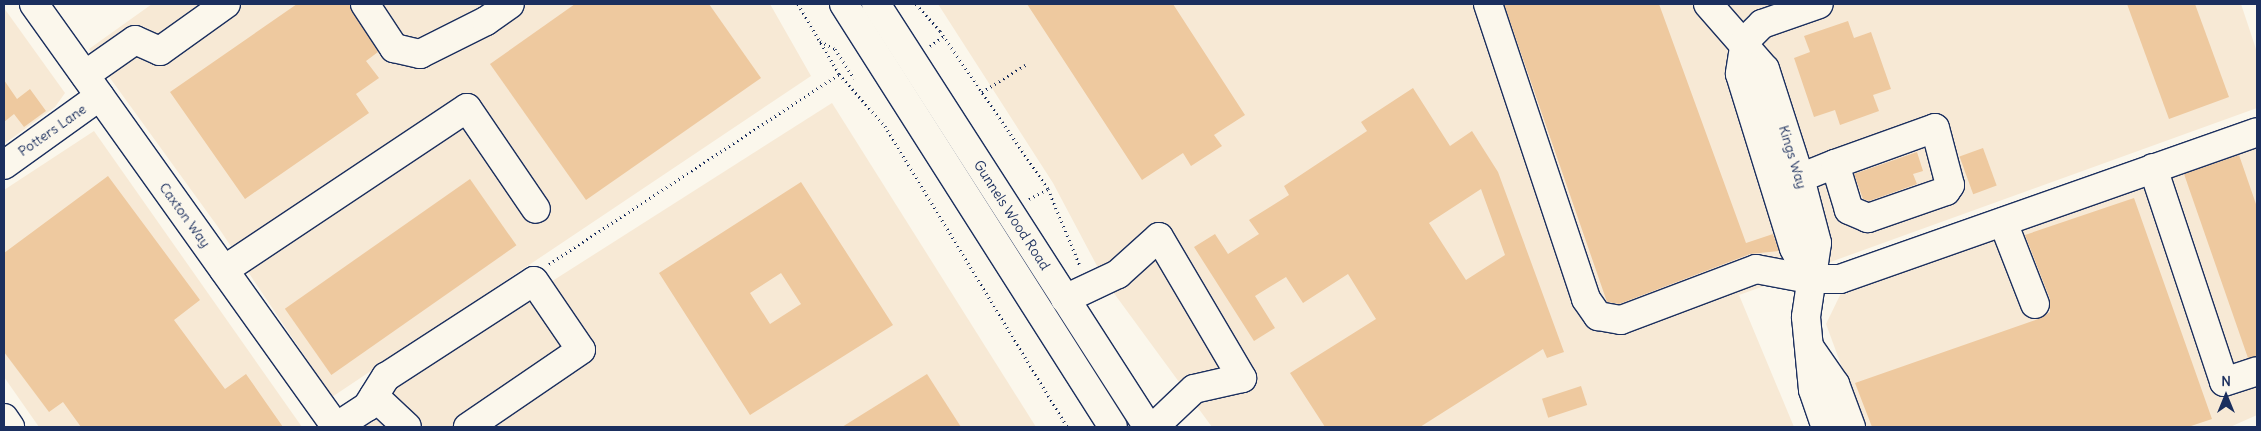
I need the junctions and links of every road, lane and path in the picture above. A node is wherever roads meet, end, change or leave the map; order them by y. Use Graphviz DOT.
graph roads {
  1 [pos="34,4"];
  2 [pos="226,4"];
  3 [pos="365,4"];
  4 [pos="510,4"];
  5 [pos="798,4"];
  6 [pos="844,4"];
  7 [pos="876,4"];
  8 [pos="916,4"];
  9 [pos="1488,4"];
  10 [pos="1708,4"];
  11 [pos="1818,4"];
  12 [pos="944,36"];
  13 [pos="819,40"];
  14 [pos="1745,41"];
  15 [pos="925,48"];
  16 [pos="1027,64"];
  17 [pos="839,74"];
  18 [pos="854,78"];
  19 [pos="92,85"];
  20 [pos="982,92"];
  21 [pos="2257,132"];
  22 [pos="4,164"];
  23 [pos="1835,164"];
  24 [pos="2153,168"];
  25 [pos="1800,178"];
  26 [pos="1048,189"];
  27 [pos="1022,203"];
  28 [pos="536,209"];
  29 [pos="2003,222"];
  30 [pos="224,270"];
  31 [pos="540,270"];
  32 [pos="1809,279"];
  33 [pos="1077,292"];
  34 [pos="2035,304"];
  35 [pos="1810,348"];
  36 [pos="2257,371"];
  37 [pos="374,396"];
  38 [pos="4,418"];
  39 [pos="10,427"];
  40 [pos="336,427"];
  41 [pos="407,427"];
  42 [pos="468,427"];
  43 [pos="1067,427"];
  44 [pos="1113,427"];
  45 [pos="1148,427"];
  46 [pos="1154,427"];
  47 [pos="1826,427"];
  48 [pos="1852,427"];
  1 -- 19 [label="main road, Caxton Way"];
  2 -- 19 [label="main road, Potters Lane"];
  3 -- 4 [label="main road"];
  5 -- 13 [label="path"];
  6 -- 44 [label="main road, Gunnels Wood Road"];
  7 -- 33 [label="main road, Gunnels Wood Road"];
  8 -- 12 [label="path"];
  9 -- 32 [label="main road"];
  10 -- 14 [label="main road, Kings Way"];
  11 -- 14 [label="main road"];
  12 -- 15 [label="path"];
  12 -- 20 [label="path"];
  13 -- 17 [label="path"];
  13 -- 18 [label="path"];
  14 -- 25 [label="main road, Kings Way"];
  14 -- 32 [label="main road, Kings Way"];
  16 -- 20 [label="path"];
  17 -- 31 [label="path"];
  17 -- 43 [label="path"];
  19 -- 22 [label="main road, Potters Lane"];
  19 -- 30 [label="main road, Caxton Way"];
  20 -- 26 [label="path"];
  21 -- 24 [label="main road"];
  23 -- 25 [label="main road"];
  24 -- 29 [label="main road"];
  24 -- 36 [label="main road"];
  25 -- 32 [label="main road, Kings Way"];
  26 -- 27 [label="path"];
  26 -- 33 [label="path"];
  28 -- 30 [label="main road"];
  29 -- 32 [label="main road"];
  29 -- 34 [label="main road"];
  30 -- 40 [label="main road, Caxton Way"];
  32 -- 35 [label="main road, Kings Way"];
  33 -- 45 [label="main road, Gunnels Wood Road"];
  33 -- 46 [label="main road"];
  35 -- 47 [label="main road, Kings Way"];
  35 -- 48 [label="main road"];
  37 -- 40 [label="main road"];
  37 -- 41 [label="main road"];
  37 -- 42 [label="main road"];
  38 -- 39 [label="main road"];
}
